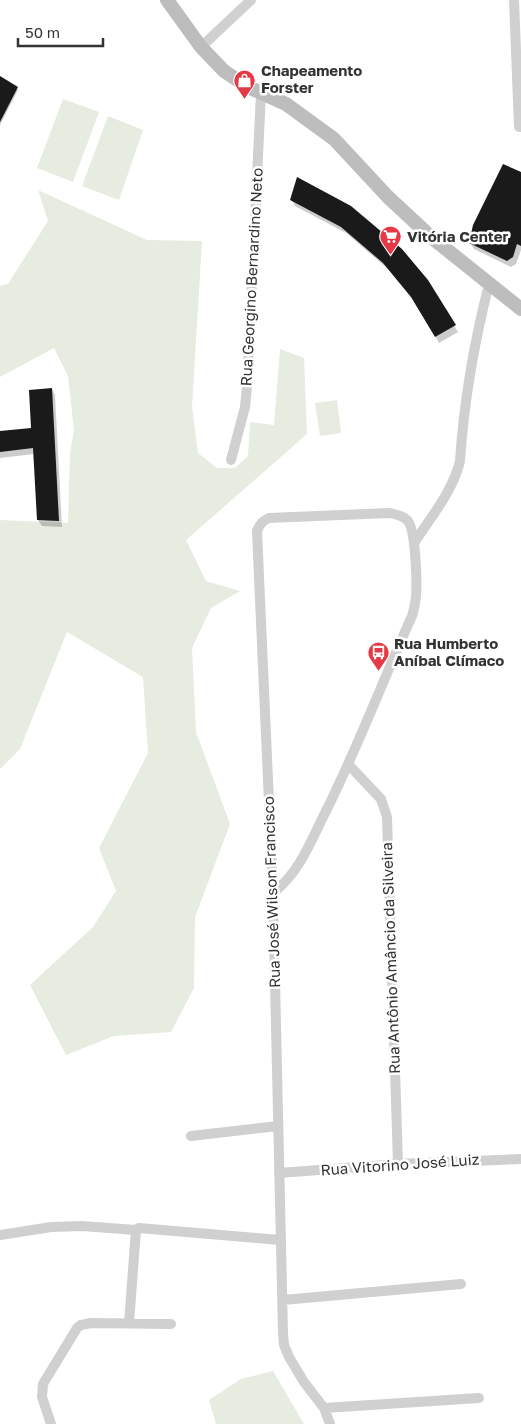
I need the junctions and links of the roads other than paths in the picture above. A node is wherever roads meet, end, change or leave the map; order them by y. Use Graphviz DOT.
graph roads {
  1 [pos="167,0"];
  2 [pos="251,0"];
  3 [pos="514,0"];
  4 [pos="201,48"];
  5 [pos="261,93"];
  6 [pos="521,127"];
  7 [pos="490,284"];
  8 [pos="521,309"];
  9 [pos="231,460"];
  10 [pos="414,543"];
  11 [pos="349,766"];
  12 [pos="273,893"];
  13 [pos="278,1126"];
  14 [pos="191,1136"];
  15 [pos="521,1159"];
  16 [pos="398,1164"];
  17 [pos="279,1173"];
  18 [pos="136,1230"];
  19 [pos="0,1235"];
  20 [pos="280,1240"];
  21 [pos="461,1284"];
  22 [pos="283,1300"];
  23 [pos="130,1323"];
  24 [pos="171,1324"];
  25 [pos="479,1398"];
  26 [pos="324,1408"];
  27 [pos="50,1424"];
  28 [pos="330,1424"];
  1 -- 4 [label="main road"];
  2 -- 4 [label="street"];
  3 -- 6 [label="street"];
  4 -- 5 [label="main road"];
  5 -- 7 [label="main road"];
  5 -- 9 [label="street, Rua Georgino Bernardino Neto"];
  7 -- 8 [label="main road"];
  7 -- 10 [label="street"];
  10 -- 11 [label="street"];
  10 -- 12 [label="street, Rua José Wilson Francisco"];
  11 -- 12 [label="street"];
  11 -- 16 [label="street, Rua Antônio Amâncio da Silveira"];
  12 -- 13 [label="street, Rua José Wilson Francisco"];
  13 -- 14 [label="street"];
  13 -- 17 [label="street, Rua José Wilson Francisco"];
  15 -- 16 [label="street, Rua Vitorino José Luiz"];
  16 -- 17 [label="street, Rua Vitorino José Luiz"];
  17 -- 20 [label="street, Rua José Wilson Francisco"];
  18 -- 19 [label="street"];
  18 -- 20 [label="street"];
  18 -- 23 [label="street"];
  20 -- 22 [label="street, Rua José Wilson Francisco"];
  21 -- 22 [label="street"];
  22 -- 26 [label="street, Rua José Wilson Francisco"];
  23 -- 24 [label="street"];
  23 -- 27 [label="street"];
  25 -- 26 [label="street"];
  26 -- 28 [label="street, Rua José Wilson Francisco"];
}
